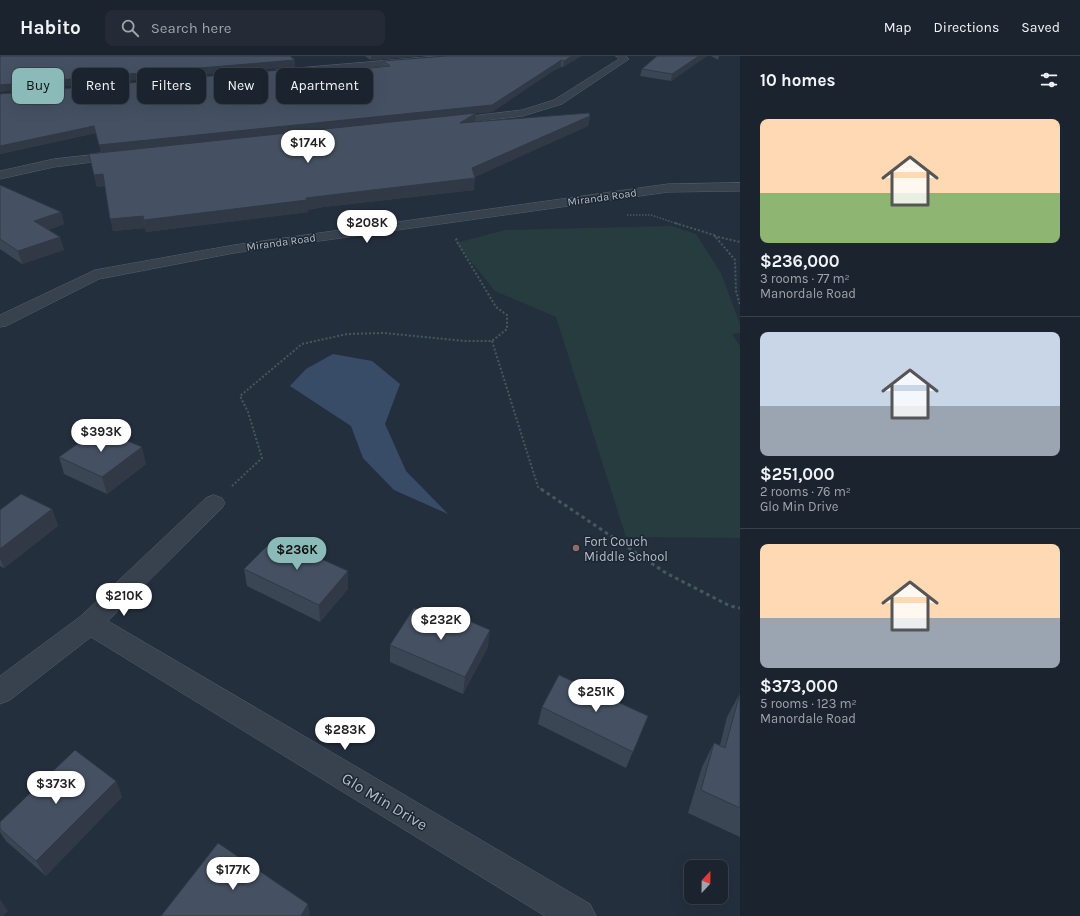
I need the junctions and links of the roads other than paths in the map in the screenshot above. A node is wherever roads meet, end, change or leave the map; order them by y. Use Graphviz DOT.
graph roads {
  1 [pos="467,56"];
  2 [pos="620,56"];
  3 [pos="329,60"];
  4 [pos="338,67"];
  5 [pos="268,73"];
  6 [pos="436,123"];
  7 [pos="126,155"];
  8 [pos="0,176"];
  9 [pos="740,186"];
  10 [pos="0,322"];
  11 [pos="214,503"];
  12 [pos="90,624"];
  13 [pos="0,692"];
  14 [pos="578,916"];
  1 -- 4 [label="street"];
  2 -- 6 [label="street"];
  3 -- 4 [label="street"];
  4 -- 5 [label="street"];
  7 -- 8 [label="street"];
  9 -- 10 [label="street, Miranda Road"];
  11 -- 12 [label="street"];
  12 -- 13 [label="street"];
  12 -- 14 [label="street, Glo Min Drive"];
}
